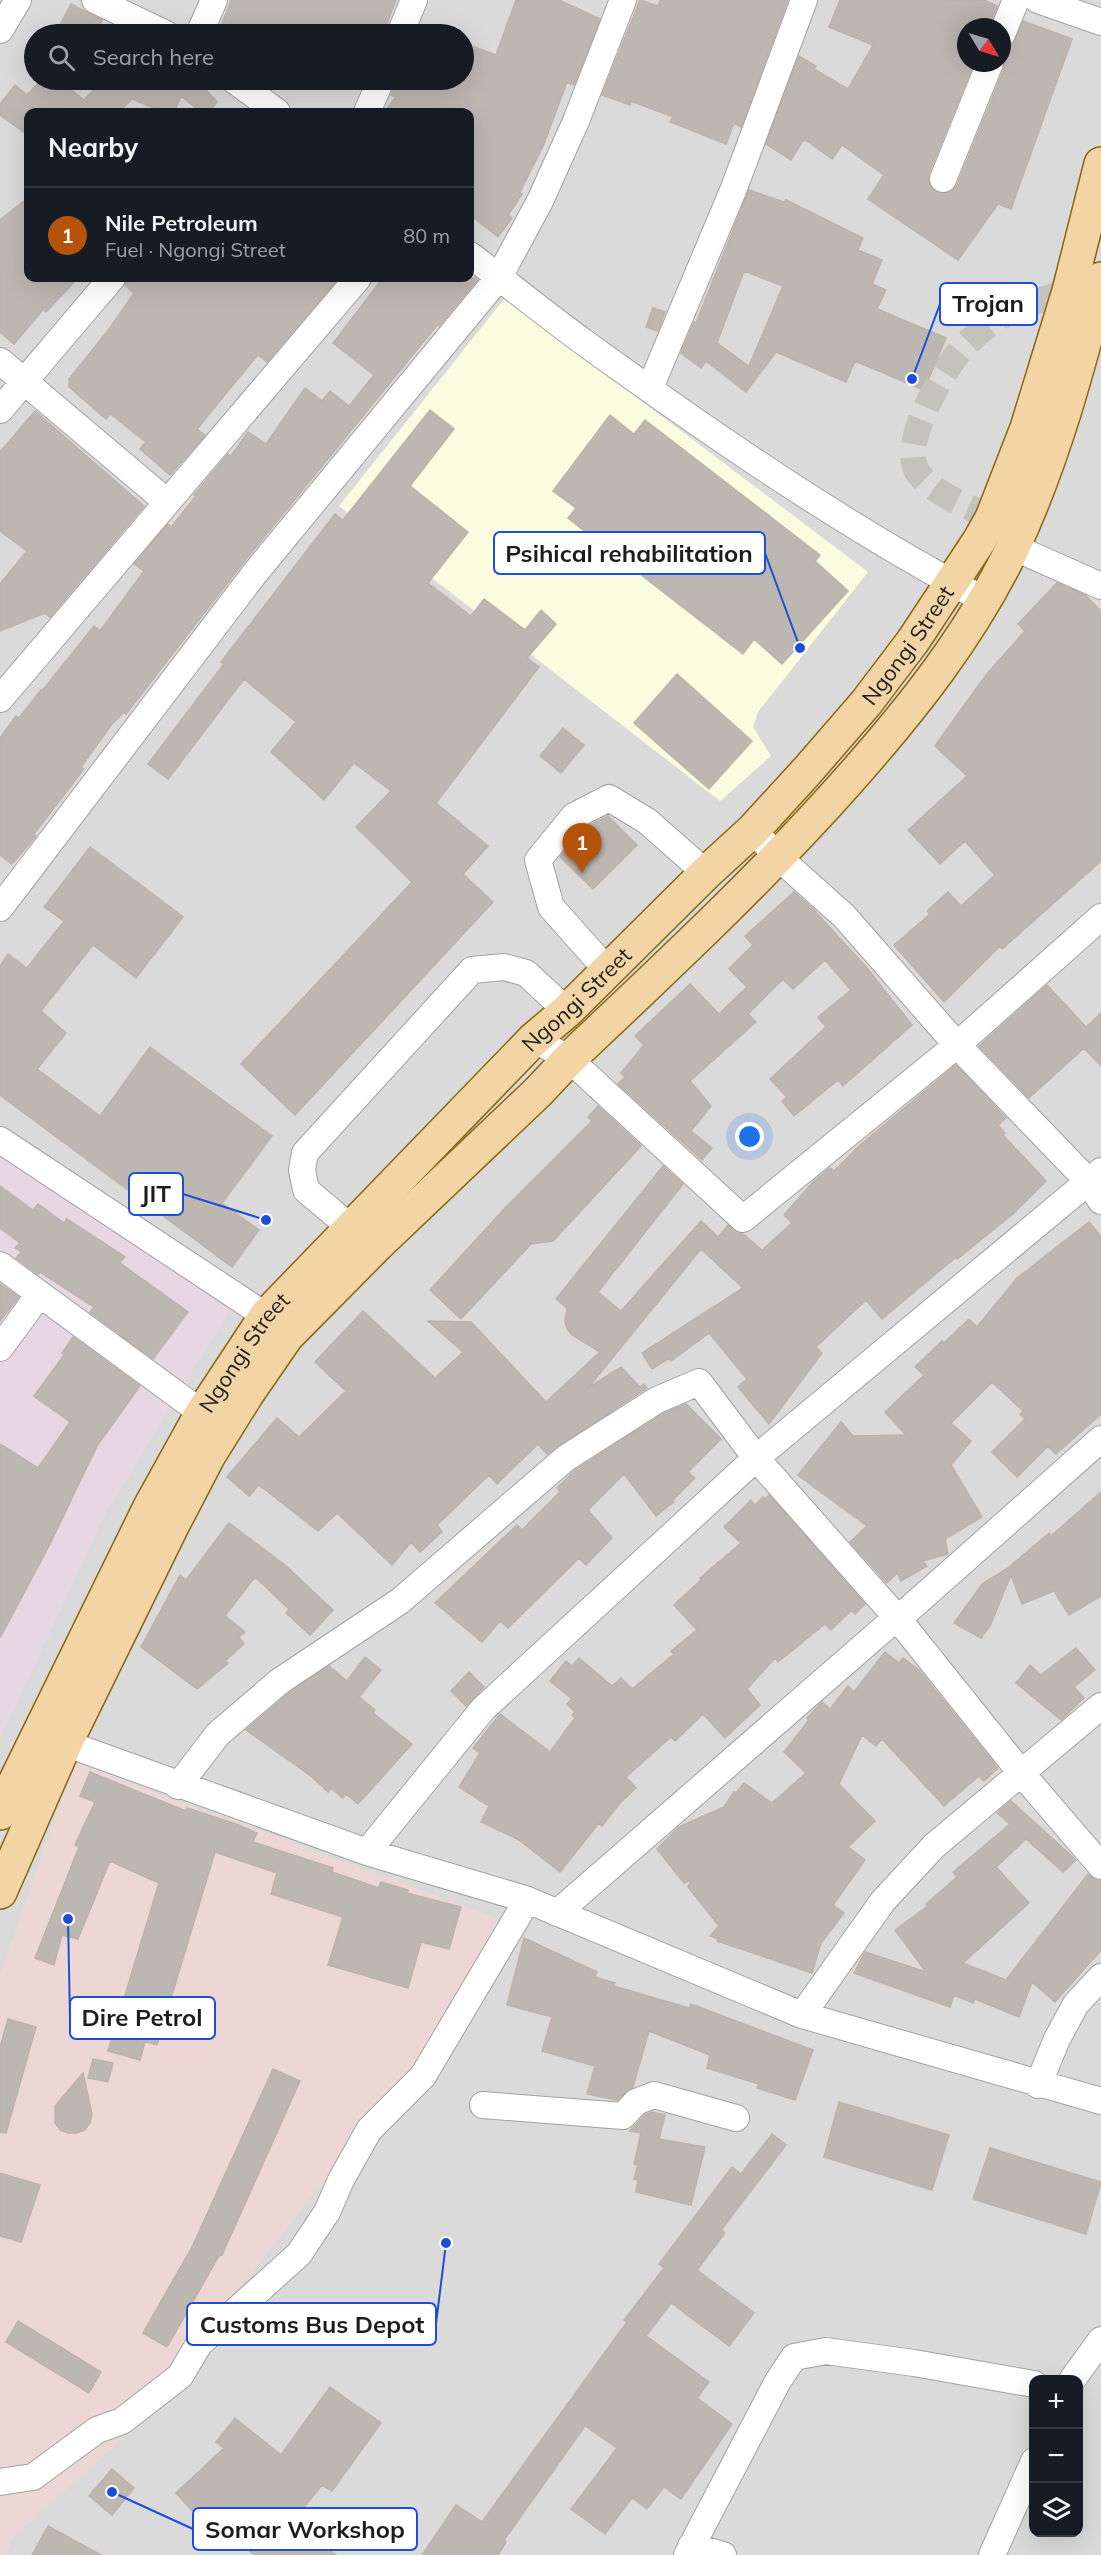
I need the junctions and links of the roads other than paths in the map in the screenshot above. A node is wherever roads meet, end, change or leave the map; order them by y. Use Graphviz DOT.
graph roads {
  1 [pos="18,0"];
  2 [pos="94,0"];
  3 [pos="214,0"];
  4 [pos="414,0"];
  5 [pos="622,0"];
  6 [pos="804,0"];
  7 [pos="1016,0"];
  8 [pos="1038,0"];
  9 [pos="1009,18"];
  10 [pos="1101,22"];
  11 [pos="145,24"];
  12 [pos="203,24"];
  13 [pos="404,24"];
  14 [pos="0,30"];
  15 [pos="986,72"];
  16 [pos="244,90"];
  17 [pos="377,90"];
  18 [pos="263,108"];
  19 [pos="369,108"];
  20 [pos="1101,164"];
  21 [pos="943,178"];
  22 [pos="474,258"];
  23 [pos="500,277"];
  24 [pos="1101,279"];
  25 [pos="109,282"];
  26 [pos="355,282"];
  27 [pos="0,361"];
  28 [pos="24,382"];
  29 [pos="650,388"];
  30 [pos="0,410"];
  31 [pos="167,502"];
  32 [pos="1013,547"];
  33 [pos="951,583"];
  34 [pos="1101,586"];
  35 [pos="984,600"];
  36 [pos="0,699"];
  37 [pos="753,830"];
  38 [pos="778,857"];
  39 [pos="706,873"];
  40 [pos="0,907"];
  41 [pos="1101,917"];
  42 [pos="608,970"];
  43 [pos="567,1011"];
  44 [pos="534,1039"];
  45 [pos="957,1045"];
  46 [pos="569,1059"];
  47 [pos="0,1140"];
  48 [pos="1097,1184"];
  49 [pos="350,1227"];
  50 [pos="0,1265"];
  51 [pos="39,1295"];
  52 [pos="276,1326"];
  53 [pos="0,1348"];
  54 [pos="202,1413"];
  55 [pos="1101,1439"];
  56 [pos="756,1458"];
  57 [pos="898,1619"];
  58 [pos="1101,1706"];
  59 [pos="52,1739"];
  60 [pos="1022,1774"];
  61 [pos="178,1786"];
  62 [pos="0,1814"];
  63 [pos="367,1852"];
  64 [pos="1101,1866"];
  65 [pos="0,1892"];
  66 [pos="525,1899"];
  67 [pos="557,1913"];
  68 [pos="1101,1977"];
  69 [pos="802,2015"];
  70 [pos="1038,2085"];
  71 [pos="1101,2101"];
  72 [pos="483,2105"];
  73 [pos="736,2118"];
  74 [pos="1101,2340"];
  75 [pos="1075,2375"];
  76 [pos="1029,2383"];
  77 [pos="1029,2472"];
  78 [pos="0,2482"];
  79 [pos="689,2550"];
  80 [pos="723,2555"];
  81 [pos="992,2555"];
  1 -- 14 [label="street"];
  2 -- 11 [label="street"];
  3 -- 12 [label="street"];
  4 -- 13 [label="street"];
  5 -- 23 [label="street"];
  6 -- 29 [label="street"];
  7 -- 9 [label="street"];
  8 -- 10 [label="street"];
  15 -- 21 [label="street"];
  16 -- 18 [label="street"];
  17 -- 19 [label="street"];
  20 -- 33 [label="main road, Ngongi Street"];
  22 -- 23 [label="street"];
  23 -- 29 [label="street"];
  23 -- 40 [label="street"];
  24 -- 32 [label="main road, Ngongi Street"];
  25 -- 28 [label="street"];
  26 -- 31 [label="street"];
  27 -- 28 [label="street"];
  28 -- 30 [label="street"];
  28 -- 31 [label="street"];
  29 -- 33 [label="street"];
  31 -- 36 [label="street"];
  32 -- 34 [label="street"];
  32 -- 35 [label="main road, Ngongi Street"];
  33 -- 35 [label="street"];
  33 -- 37 [label="main road, Ngongi Street"];
  35 -- 38 [label="main road, Ngongi Street"];
  37 -- 38 [label="street"];
  37 -- 39 [label="main road, Ngongi Street"];
  38 -- 45 [label="street"];
  38 -- 46 [label="main road, Ngongi Street"];
  39 -- 42 [label="main road, Ngongi Street"];
  39 -- 42 [label="street"];
  41 -- 45 [label="street"];
  42 -- 43 [label="main road, Ngongi Street"];
  43 -- 44 [label="main road, Ngongi Street"];
  43 -- 49 [label="street"];
  44 -- 46 [label="street"];
  44 -- 49 [label="main road, Ngongi Street"];
  45 -- 46 [label="street"];
  45 -- 48 [label="street"];
  46 -- 52 [label="main road, Ngongi Street"];
  47 -- 52 [label="street"];
  48 -- 56 [label="street"];
  49 -- 52 [label="main road, Ngongi Street"];
  50 -- 51 [label="street"];
  51 -- 53 [label="street"];
  51 -- 54 [label="street"];
  52 -- 54 [label="main road, Ngongi Street"];
  52 -- 59 [label="main road, Ngongi Street"];
  54 -- 59 [label="main road, Ngongi Street"];
  55 -- 57 [label="street"];
  56 -- 57 [label="street"];
  56 -- 61 [label="street"];
  56 -- 63 [label="street"];
  57 -- 60 [label="street"];
  57 -- 67 [label="street"];
  58 -- 60 [label="street"];
  59 -- 61 [label="street"];
  59 -- 62 [label="main road, Ngongi Street"];
  59 -- 65 [label="main road, Ngongi Street"];
  60 -- 64 [label="street"];
  60 -- 69 [label="street"];
  61 -- 63 [label="street"];
  63 -- 66 [label="street"];
  66 -- 67 [label="street"];
  66 -- 78 [label="street"];
  67 -- 69 [label="street"];
  68 -- 70 [label="street"];
  69 -- 70 [label="street"];
  70 -- 71 [label="street"];
  72 -- 73 [label="street"];
  74 -- 75 [label="street"];
  76 -- 79 [label="street"];
  77 -- 81 [label="street"];
  79 -- 80 [label="street"];
}
